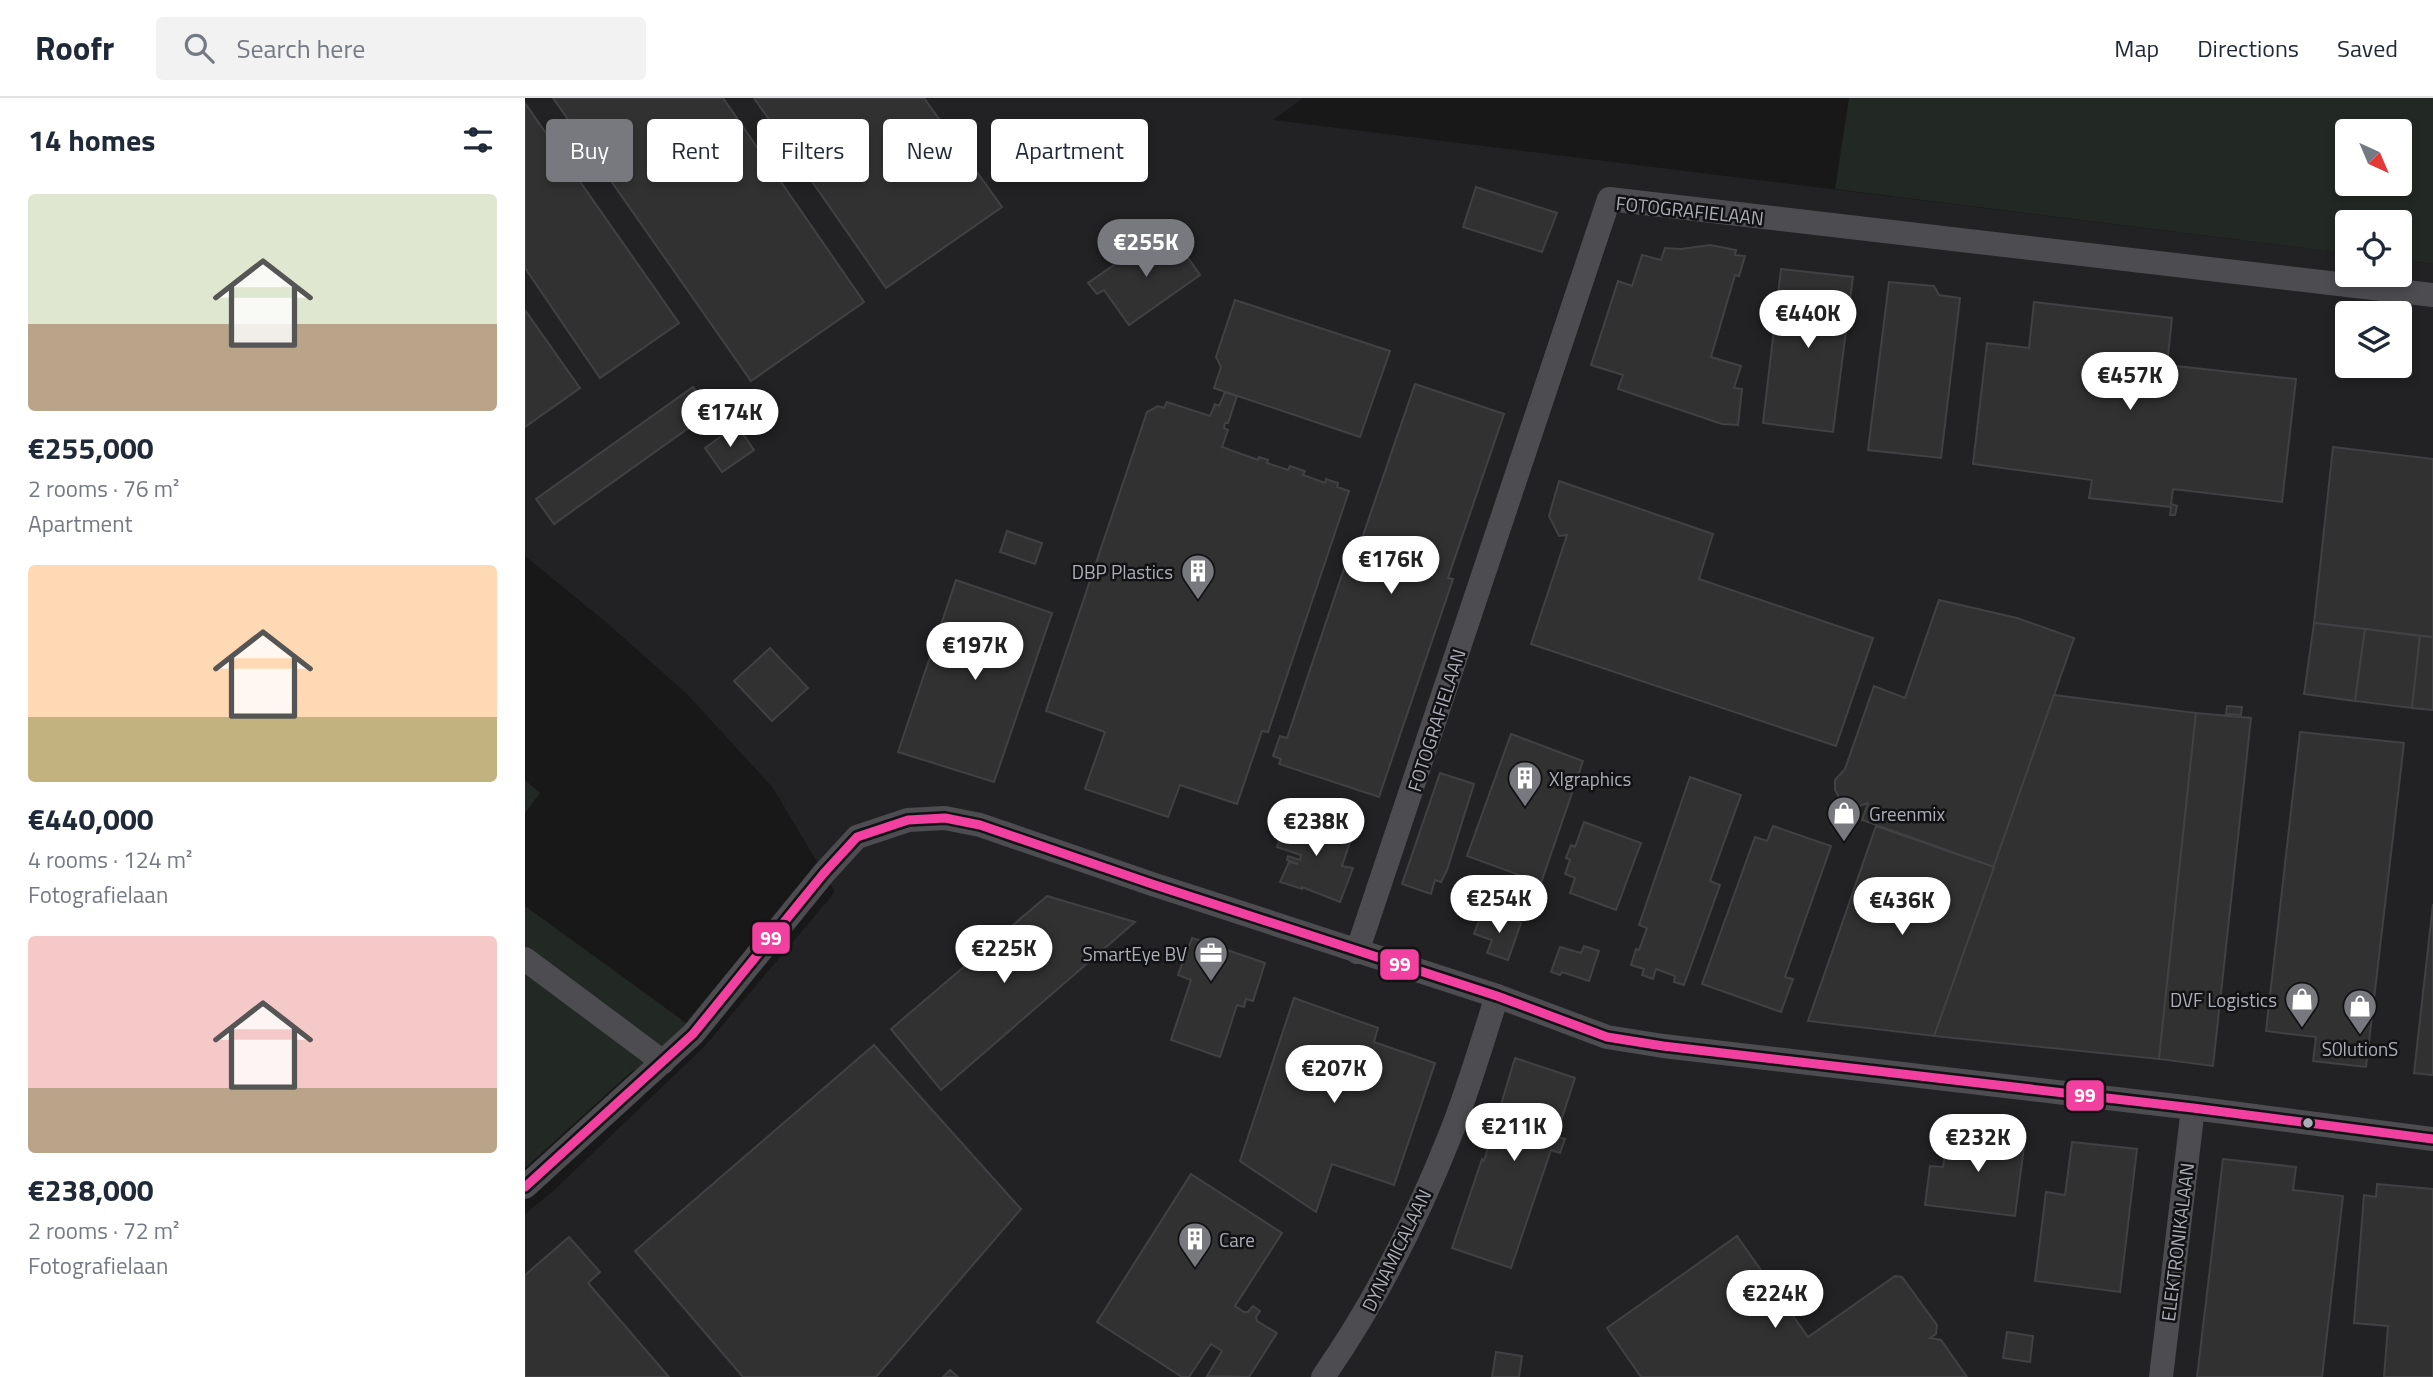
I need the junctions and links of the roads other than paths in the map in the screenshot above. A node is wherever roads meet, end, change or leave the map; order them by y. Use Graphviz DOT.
graph roads {
  1 [pos="2433,295"];
  2 [pos="1357,952"];
  3 [pos="525,960"];
  4 [pos="1497,996"];
  5 [pos="663,1062"];
  6 [pos="2193,1108"];
  7 [pos="2433,1139"];
  8 [pos="525,1187"];
  9 [pos="1323,1377"];
  10 [pos="2161,1377"];
  1 -- 2 [label="street, FOTOGRAFIELAAN"];
  2 -- 4 [label="street"];
  2 -- 5 [label="street"];
  3 -- 5 [label="street"];
  4 -- 6 [label="street"];
  4 -- 9 [label="street, DYNAMICALAAN"];
  5 -- 8 [label="street"];
  6 -- 7 [label="street"];
  6 -- 10 [label="street, ELEKTRONIKALAAN"];
}
